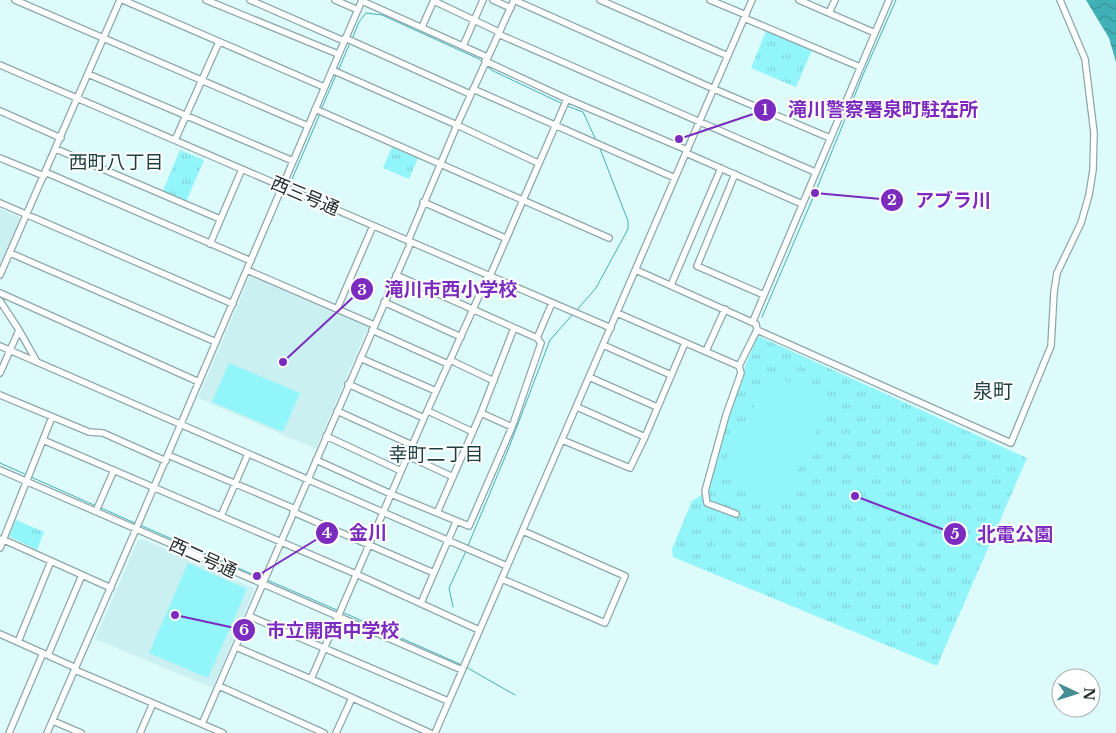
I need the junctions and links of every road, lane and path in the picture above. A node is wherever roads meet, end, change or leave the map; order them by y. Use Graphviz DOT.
graph roads {
  1 [pos="15,0"];
  2 [pos="122,0"];
  3 [pos="206,0"];
  4 [pos="250,0"];
  5 [pos="335,0"];
  6 [pos="362,0"];
  7 [pos="434,0"];
  8 [pos="483,0"];
  9 [pos="493,0"];
  10 [pos="514,0"];
  11 [pos="600,0"];
  12 [pos="710,0"];
  13 [pos="752,0"];
  14 [pos="799,0"];
  15 [pos="835,0"];
  16 [pos="889,0"];
  17 [pos="1060,0"];
  18 [pos="614,3"];
  19 [pos="511,8"];
  20 [pos="358,10"];
  21 [pos="829,13"];
  22 [pos="745,16"];
  23 [pos="474,20"];
  24 [pos="422,27"];
  25 [pos="499,33"];
  26 [pos="875,33"];
  27 [pos="104,38"];
  28 [pos="345,40"];
  29 [pos="219,42"];
  30 [pos="463,46"];
  31 [pos="338,54"];
  32 [pos="728,56"];
  33 [pos="486,59"];
  34 [pos="0,65"];
  35 [pos="860,67"];
  36 [pos="332,70"];
  37 [pos="88,74"];
  38 [pos="202,80"];
  39 [pos="324,87"];
  40 [pos="714,89"];
  41 [pos="472,91"];
  42 [pos="78,98"];
  43 [pos="567,99"];
  44 [pos="315,109"];
  45 [pos="0,111"];
  46 [pos="186,117"];
  47 [pos="699,121"];
  48 [pos="457,124"];
  49 [pos="556,125"];
  50 [pos="308,126"];
  51 [pos="61,138"];
  52 [pos="830,138"];
  53 [pos="175,140"];
  54 [pos="56,148"];
  55 [pos="686,151"];
  56 [pos="0,158"];
  57 [pos="293,161"];
  58 [pos="538,163"];
  59 [pos="440,164"];
  60 [pos="721,168"];
  61 [pos="242,169"];
  62 [pos="815,172"];
  63 [pos="45,174"];
  64 [pos="735,174"];
  65 [pos="675,178"];
  66 [pos="282,186"];
  67 [pos="523,201"];
  68 [pos="423,202"];
  69 [pos="0,203"];
  70 [pos="802,204"];
  71 [pos="27,215"];
  72 [pos="220,219"];
  73 [pos="374,226"];
  74 [pos="505,238"];
  75 [pos="609,238"];
  76 [pos="409,242"];
  77 [pos="210,244"];
  78 [pos="10,253"];
  79 [pos="251,261"];
  80 [pos="247,270"];
  81 [pos="636,270"];
  82 [pos="0,275"];
  83 [pos="396,276"];
  84 [pos="489,276"];
  85 [pos="671,285"];
  86 [pos="0,292"];
  87 [pos="764,295"];
  88 [pos="0,300"];
  89 [pos="384,302"];
  90 [pos="552,303"];
  91 [pos="233,304"];
  92 [pos="337,309"];
  93 [pos="725,309"];
  94 [pos="473,310"];
  95 [pos="617,313"];
  96 [pos="753,321"];
  97 [pos="373,327"];
  98 [pos="514,328"];
  99 [pos="611,328"];
  100 [pos="19,330"];
  101 [pos="757,330"];
  102 [pos="461,337"];
  103 [pos="538,338"];
  104 [pos="216,342"];
  105 [pos="685,343"];
  106 [pos="604,344"];
  107 [pos="0,346"];
  108 [pos="10,350"];
  109 [pos="706,351"];
  110 [pos="360,358"];
  111 [pos="37,362"];
  112 [pos="449,362"];
  113 [pos="739,366"];
  114 [pos="0,373"];
  115 [pos="671,375"];
  116 [pos="589,378"];
  117 [pos="494,381"];
  118 [pos="199,382"];
  119 [pos="348,384"];
  120 [pos="436,391"];
  121 [pos="0,395"];
  122 [pos="577,407"];
  123 [pos="657,407"];
  124 [pos="337,411"];
  125 [pos="428,411"];
  126 [pos="481,413"];
  127 [pos="52,417"];
  128 [pos="424,418"];
  129 [pos="181,424"];
  130 [pos="512,427"];
  131 [pos="473,432"];
  132 [pos="326,436"];
  133 [pos="645,437"];
  134 [pos="43,440"];
  135 [pos="562,440"];
  136 [pos="412,445"];
  137 [pos="248,454"];
  138 [pos="408,456"];
  139 [pos="167,458"];
  140 [pos="316,460"];
  141 [pos="0,470"];
  142 [pos="114,470"];
  143 [pos="401,471"];
  144 [pos="453,477"];
  145 [pos="307,479"];
  146 [pos="27,482"];
  147 [pos="235,483"];
  148 [pos="154,487"];
  149 [pos="391,494"];
  150 [pos="96,511"];
  151 [pos="294,511"];
  152 [pos="383,512"];
  153 [pos="437,514"];
  154 [pos="736,514"];
  155 [pos="221,516"];
  156 [pos="456,522"];
  157 [pos="136,529"];
  158 [pos="523,531"];
  159 [pos="2,539"];
  160 [pos="448,540"];
  161 [pos="281,542"];
  162 [pos="368,546"];
  163 [pos="0,548"];
  164 [pos="51,561"];
  165 [pos="507,566"];
  166 [pos="356,574"];
  167 [pos="434,574"];
  168 [pos="82,575"];
  169 [pos="502,579"];
  170 [pos="262,584"];
  171 [pos="111,588"];
  172 [pos="421,602"];
  173 [pos="249,616"];
  174 [pos="337,616"];
  175 [pos="479,630"];
  176 [pos="0,634"];
  177 [pos="18,642"];
  178 [pos="236,647"];
  179 [pos="324,648"];
  180 [pos="46,654"];
  181 [pos="76,669"];
  182 [pos="462,670"];
  183 [pos="311,679"];
  184 [pos="219,686"];
  185 [pos="352,698"];
  186 [pos="448,701"];
  187 [pos="153,703"];
  188 [pos="52,721"];
  189 [pos="202,724"];
  190 [pos="9,733"];
  191 [pos="47,733"];
  192 [pos="81,733"];
  193 [pos="140,733"];
  194 [pos="222,733"];
  195 [pos="324,733"];
  196 [pos="336,733"];
  197 [pos="430,733"];
  198 [pos="435,733"];
  1 -- 27 [label="street"];
  2 -- 27 [label="street"];
  2 -- 29 [label="street"];
  3 -- 31 [label="street"];
  4 -- 28 [label="street"];
  5 -- 20 [label="street"];
  6 -- 20 [label="street"];
  6 -- 24 [label="street"];
  7 -- 23 [label="street"];
  7 -- 24 [label="street"];
  8 -- 23 [label="street"];
  9 -- 19 [label="street"];
  10 -- 19 [label="street"];
  10 -- 40 [label="street"];
  11 -- 18 [label="street"];
  12 -- 22 [label="street"];
  13 -- 22 [label="street"];
  14 -- 21 [label="street"];
  15 -- 21 [label="street"];
  16 -- 26 [label="street"];
  17 -- 101 [label="street"];
  18 -- 32 [label="street"];
  19 -- 25 [label="street"];
  20 -- 28 [label="street"];
  21 -- 26 [label="street"];
  22 -- 32 [label="street"];
  22 -- 35 [label="street"];
  23 -- 25 [label="street"];
  23 -- 30 [label="street"];
  24 -- 30 [label="street"];
  25 -- 33 [label="street"];
  25 -- 47 [label="street"];
  26 -- 35 [label="street"];
  27 -- 37 [label="street"];
  27 -- 38 [label="street"];
  28 -- 31 [label="street"];
  28 -- 41 [label="street"];
  29 -- 38 [label="street"];
  29 -- 39 [label="street"];
  30 -- 33 [label="street"];
  31 -- 36 [label="street"];
  32 -- 40 [label="street"];
  33 -- 41 [label="street"];
  33 -- 43 [label="street"];
  34 -- 42 [label="street, 西三号通"];
  35 -- 52 [label="street"];
  36 -- 39 [label="street"];
  36 -- 48 [label="street"];
  37 -- 42 [label="street"];
  37 -- 46 [label="street"];
  38 -- 46 [label="street"];
  38 -- 50 [label="street"];
  39 -- 44 [label="street"];
  40 -- 47 [label="street"];
  40 -- 52 [label="street"];
  41 -- 48 [label="street"];
  41 -- 49 [label="street"];
  42 -- 51 [label="street"];
  42 -- 53 [label="street, 西三号通"];
  43 -- 49 [label="street"];
  43 -- 55 [label="street"];
  44 -- 50 [label="street"];
  44 -- 59 [label="street"];
  45 -- 51 [label="street"];
  46 -- 53 [label="street"];
  46 -- 57 [label="street"];
  47 -- 55 [label="street"];
  47 -- 62 [label="street"];
  48 -- 58 [label="street"];
  48 -- 59 [label="street"];
  49 -- 58 [label="street"];
  49 -- 65 [label="street"];
  50 -- 57 [label="street"];
  51 -- 54 [label="street"];
  52 -- 62 [label="street"];
  53 -- 61 [label="street, 西三号通"];
  54 -- 63 [label="street"];
  54 -- 72 [label="street"];
  55 -- 60 [label="street"];
  55 -- 65 [label="street"];
  56 -- 63 [label="street"];
  57 -- 66 [label="street"];
  58 -- 67 [label="street"];
  59 -- 67 [label="street"];
  59 -- 68 [label="street"];
  60 -- 64 [label="street"];
  60 -- 85 [label="street"];
  61 -- 66 [label="street, 西三号通"];
  61 -- 72 [label="street"];
  62 -- 70 [label="street"];
  63 -- 71 [label="street"];
  63 -- 77 [label="street"];
  64 -- 70 [label="street"];
  64 -- 87 [label="street"];
  65 -- 81 [label="street"];
  66 -- 73 [label="street, 西三号通"];
  66 -- 79 [label="street"];
  67 -- 74 [label="street"];
  67 -- 75 [label="street"];
  68 -- 74 [label="street"];
  68 -- 76 [label="street"];
  69 -- 71 [label="street"];
  70 -- 87 [label="street"];
  71 -- 78 [label="street"];
  71 -- 91 [label="street"];
  72 -- 77 [label="street"];
  73 -- 76 [label="street, 西三号通"];
  73 -- 92 [label="street"];
  74 -- 84 [label="street"];
  76 -- 83 [label="street"];
  76 -- 84 [label="street, 西三号通"];
  77 -- 79 [label="street"];
  78 -- 82 [label="street"];
  78 -- 104 [label="street"];
  79 -- 80 [label="street"];
  80 -- 91 [label="street"];
  80 -- 92 [label="street"];
  81 -- 85 [label="street"];
  81 -- 95 [label="street"];
  83 -- 89 [label="street"];
  83 -- 94 [label="street"];
  84 -- 90 [label="street, 西三号通"];
  84 -- 94 [label="street"];
  85 -- 93 [label="street"];
  86 -- 118 [label="street"];
  87 -- 96 [label="street"];
  88 -- 100 [label="street"];
  89 -- 97 [label="street"];
  89 -- 102 [label="street"];
  90 -- 99 [label="street, 西三号通"];
  90 -- 103 [label="street"];
  91 -- 104 [label="street"];
  92 -- 97 [label="street"];
  93 -- 96 [label="street"];
  93 -- 109 [label="street"];
  94 -- 98 [label="street"];
  94 -- 102 [label="street"];
  95 -- 99 [label="street"];
  95 -- 105 [label="street"];
  96 -- 101 [label="street"];
  97 -- 110 [label="street"];
  97 -- 112 [label="street"];
  98 -- 103 [label="street"];
  98 -- 117 [label="street"];
  99 -- 106 [label="street"];
  100 -- 108 [label="street"];
  100 -- 111 [label="street"];
  101 -- 113 [label="street"];
  102 -- 112 [label="street"];
  103 -- 130 [label="street"];
  104 -- 118 [label="street"];
  105 -- 109 [label="street"];
  105 -- 115 [label="street"];
  106 -- 115 [label="street"];
  106 -- 116 [label="street"];
  107 -- 108 [label="street"];
  108 -- 111 [label="street"];
  108 -- 114 [label="street"];
  109 -- 113 [label="street"];
  110 -- 119 [label="street"];
  110 -- 120 [label="street"];
  111 -- 129 [label="street"];
  112 -- 117 [label="street"];
  112 -- 120 [label="street"];
  113 -- 154 [label="street"];
  115 -- 123 [label="street"];
  116 -- 122 [label="street"];
  116 -- 123 [label="street"];
  117 -- 126 [label="street"];
  118 -- 129 [label="street"];
  119 -- 124 [label="street"];
  119 -- 128 [label="street"];
  120 -- 125 [label="street"];
  121 -- 127 [label="street"];
  122 -- 133 [label="street"];
  122 -- 135 [label="street"];
  123 -- 133 [label="street"];
  124 -- 132 [label="street"];
  124 -- 136 [label="street"];
  125 -- 128 [label="street"];
  125 -- 131 [label="street"];
  126 -- 130 [label="street"];
  126 -- 131 [label="street"];
  127 -- 134 [label="street"];
  127 -- 139 [label="street"];
  128 -- 136 [label="street"];
  129 -- 137 [label="street"];
  129 -- 139 [label="street"];
  130 -- 156 [label="street"];
  131 -- 144 [label="street"];
  132 -- 140 [label="street"];
  132 -- 143 [label="street"];
  133 -- 135 [label="street"];
  134 -- 142 [label="street"];
  134 -- 146 [label="street"];
  135 -- 158 [label="street"];
  136 -- 138 [label="street"];
  137 -- 145 [label="street"];
  137 -- 147 [label="street"];
  138 -- 143 [label="street"];
  138 -- 144 [label="street"];
  139 -- 147 [label="street"];
  139 -- 148 [label="street"];
  140 -- 145 [label="street"];
  140 -- 149 [label="street"];
  141 -- 146 [label="street, 西二号通"];
  142 -- 148 [label="street"];
  142 -- 150 [label="street"];
  143 -- 149 [label="street"];
  144 -- 153 [label="street"];
  145 -- 151 [label="street"];
  145 -- 152 [label="street"];
  146 -- 150 [label="street, 西二号通"];
  146 -- 159 [label="street"];
  147 -- 151 [label="street"];
  147 -- 155 [label="street"];
  148 -- 155 [label="street"];
  148 -- 157 [label="street"];
  149 -- 152 [label="street"];
  149 -- 153 [label="street"];
  150 -- 157 [label="street, 西二号通"];
  151 -- 161 [label="street"];
  151 -- 162 [label="street"];
  152 -- 160 [label="street"];
  152 -- 162 [label="street"];
  153 -- 156 [label="street"];
  155 -- 161 [label="street"];
  156 -- 160 [label="street"];
  157 -- 170 [label="street, 西二号通"];
  157 -- 171 [label="street"];
  158 -- 165 [label="street"];
  158 -- 169 [label="street"];
  159 -- 163 [label="street"];
  159 -- 164 [label="street"];
  160 -- 165 [label="street"];
  160 -- 167 [label="street"];
  161 -- 166 [label="street"];
  161 -- 170 [label="street"];
  162 -- 166 [label="street"];
  162 -- 167 [label="street"];
  164 -- 168 [label="street"];
  164 -- 177 [label="street"];
  165 -- 169 [label="street"];
  166 -- 172 [label="street"];
  166 -- 174 [label="street"];
  167 -- 172 [label="street"];
  168 -- 171 [label="street"];
  168 -- 180 [label="street"];
  169 -- 175 [label="street"];
  170 -- 173 [label="street"];
  170 -- 174 [label="street, 西二号通"];
  171 -- 181 [label="street"];
  172 -- 175 [label="street"];
  173 -- 178 [label="street"];
  173 -- 179 [label="street"];
  174 -- 179 [label="street"];
  174 -- 182 [label="street, 西二号通"];
  175 -- 182 [label="street"];
  176 -- 177 [label="street"];
  177 -- 180 [label="street"];
  178 -- 183 [label="street"];
  178 -- 184 [label="street"];
  179 -- 183 [label="street"];
  179 -- 186 [label="street"];
  180 -- 181 [label="street"];
  180 -- 190 [label="street"];
  181 -- 187 [label="street"];
  181 -- 188 [label="street"];
  182 -- 186 [label="street"];
  183 -- 185 [label="street"];
  184 -- 189 [label="street"];
  184 -- 195 [label="street"];
  185 -- 196 [label="street"];
  185 -- 197 [label="street"];
  186 -- 198 [label="street"];
  187 -- 189 [label="street"];
  187 -- 193 [label="street"];
  188 -- 191 [label="street"];
  188 -- 192 [label="street"];
  189 -- 194 [label="street"];
}
